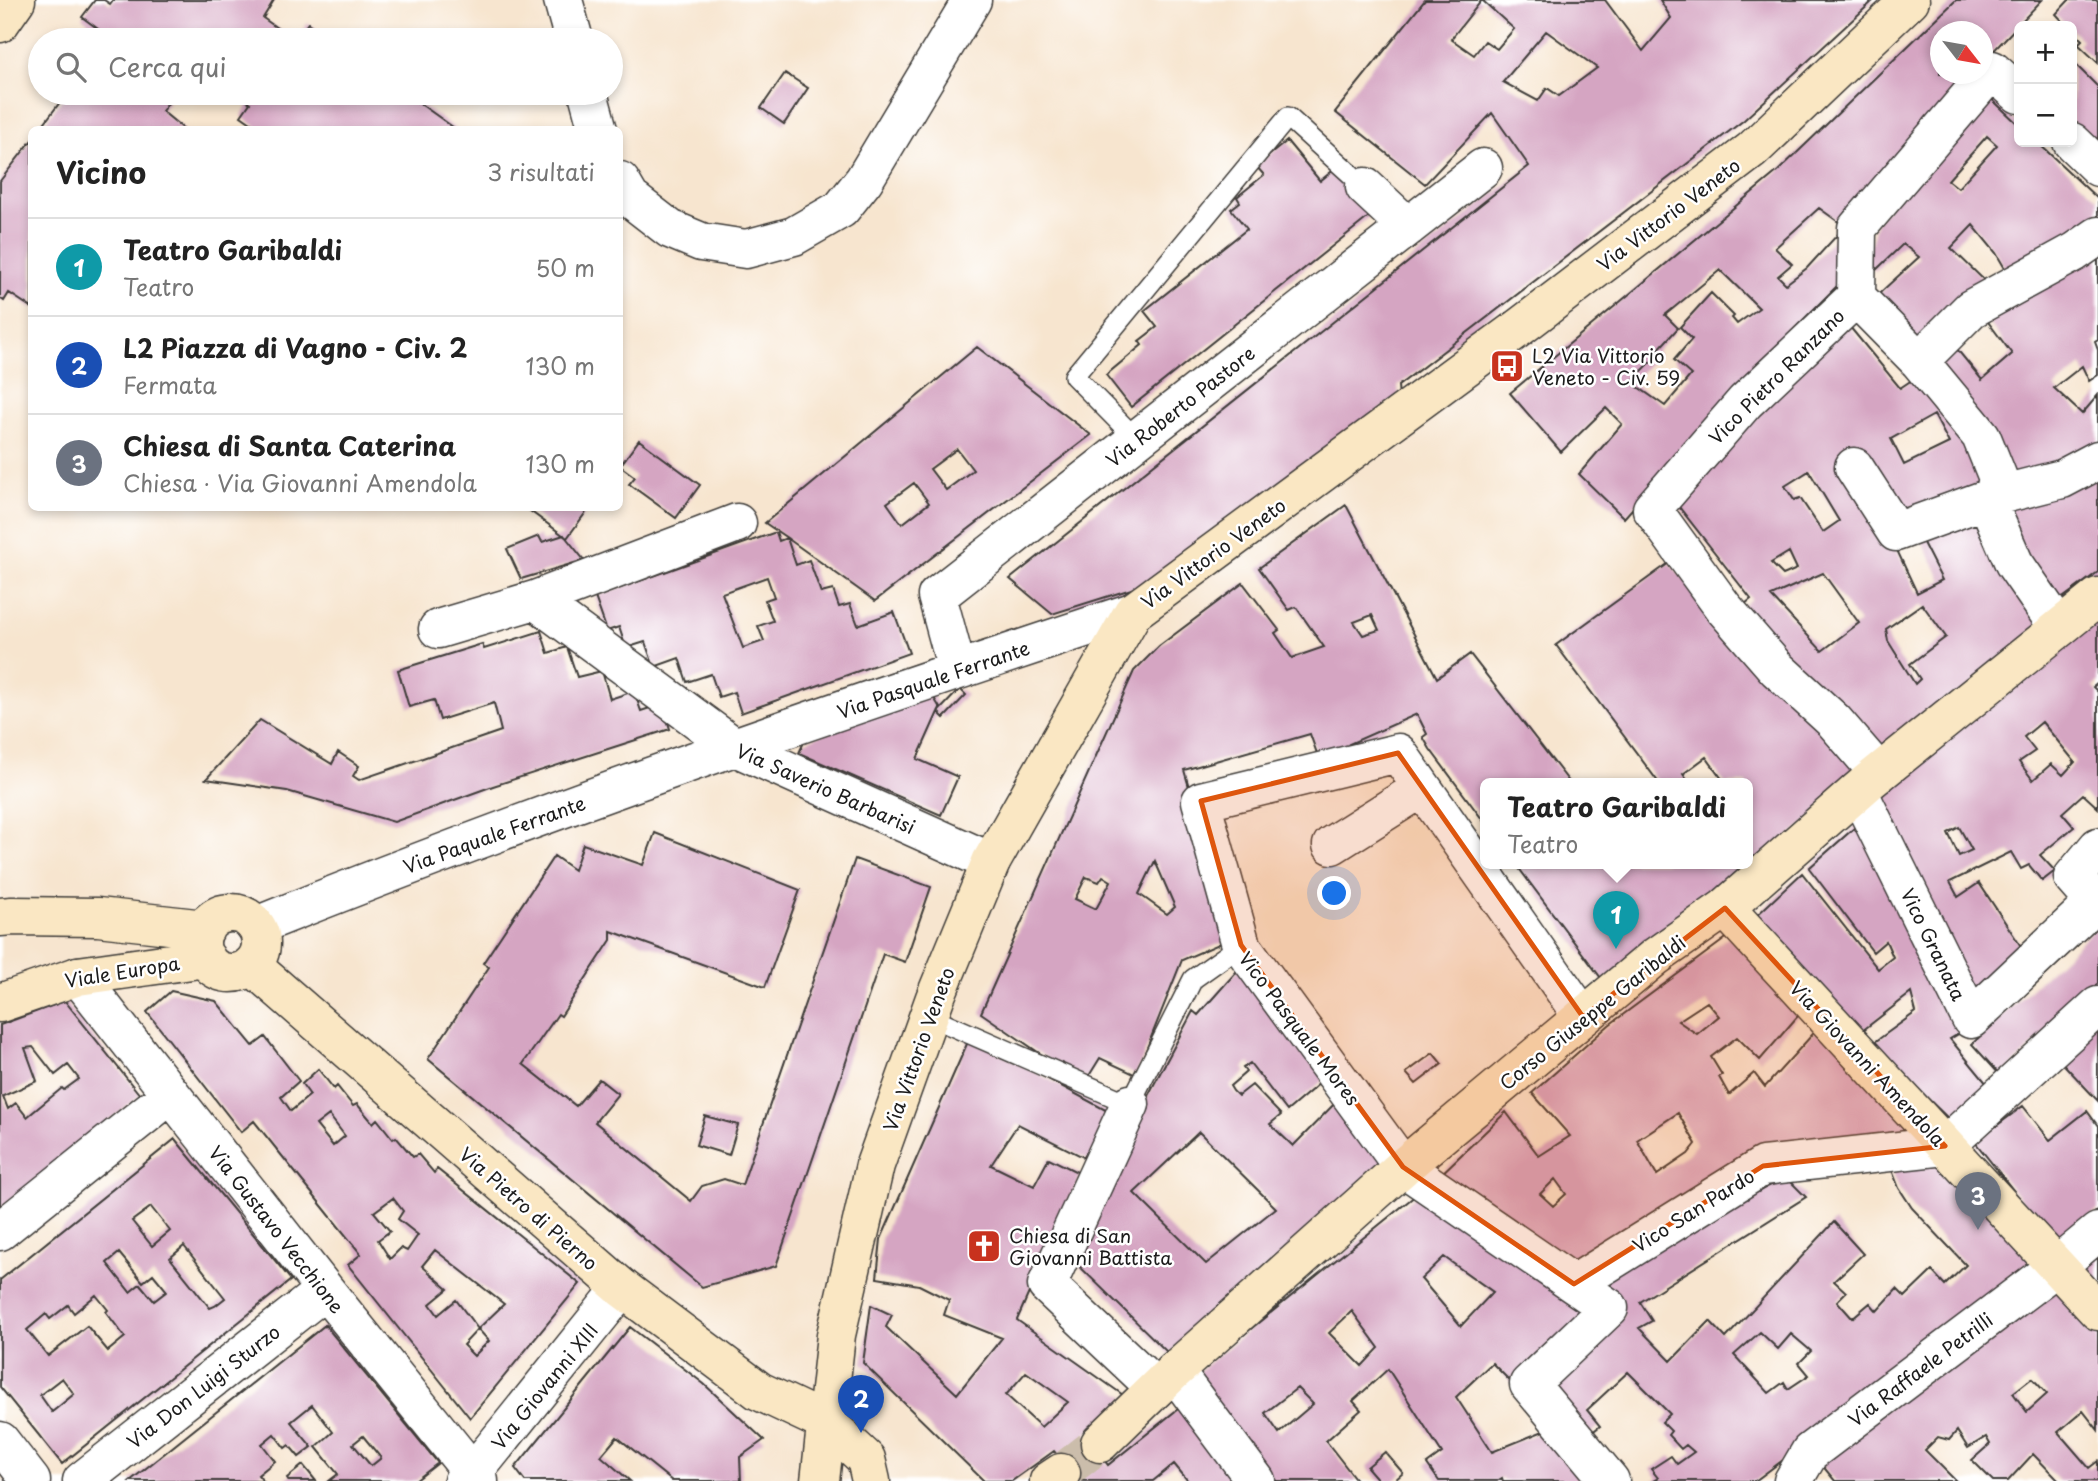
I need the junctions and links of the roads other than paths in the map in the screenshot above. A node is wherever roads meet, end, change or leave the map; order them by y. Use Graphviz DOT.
graph roads {
  1 [pos="16,0"];
  2 [pos="563,0"];
  3 [pos="972,0"];
  4 [pos="1910,0"];
  5 [pos="0,23"];
  6 [pos="571,28"];
  7 [pos="2006,82"];
  8 [pos="591,105"];
  9 [pos="597,126"];
  10 [pos="2076,147"];
  11 [pos="2098,167"];
  12 [pos="1483,168"];
  13 [pos="623,187"];
  14 [pos="1364,187"];
  15 [pos="1408,227"];
  16 [pos="2098,236"];
  17 [pos="1856,297"];
  18 [pos="1919,361"];
  19 [pos="1137,440"];
  20 [pos="2098,460"];
  21 [pos="1854,467"];
  22 [pos="1994,496"];
  23 [pos="737,523"];
  24 [pos="2098,597"];
  25 [pos="535,600"];
  26 [pos="1133,612"];
  27 [pos="2059,628"];
  28 [pos="439,629"];
  29 [pos="957,670"];
  30 [pos="733,747"];
  31 [pos="1868,782"];
  32 [pos="1422,788"];
  33 [pos="1332,845"];
  34 [pos="2098,848"];
  35 [pos="990,862"];
  36 [pos="2096,904"];
  37 [pos="1725,908"];
  38 [pos="0,917"];
  39 [pos="256,926"];
  40 [pos="205,944"];
  41 [pos="1241,945"];
  42 [pos="251,965"];
  43 [pos="78,976"];
  44 [pos="0,1003"];
  45 [pos="2098,1006"];
  46 [pos="929,1016"];
  47 [pos="1583,1017"];
  48 [pos="171,1094"];
  49 [pos="1130,1104"];
  50 [pos="1945,1146"];
  51 [pos="1403,1167"];
  52 [pos="0,1231"];
  53 [pos="2098,1232"];
  54 [pos="2057,1266"];
  55 [pos="1574,1284"];
  56 [pos="622,1288"];
  57 [pos="325,1290"];
  58 [pos="2098,1311"];
  59 [pos="1165,1380"];
  60 [pos="827,1423"];
  61 [pos="0,1441"];
  62 [pos="1100,1443"];
  63 [pos="472,1478"];
  64 [pos="31,1481"];
  65 [pos="82,1481"];
  66 [pos="820,1481"];
  67 [pos="871,1481"];
  68 [pos="1256,1481"];
  69 [pos="1610,1481"];
  70 [pos="1793,1481"];
  1 -- 5 [label="street"];
  2 -- 6 [label="street"];
  3 -- 13 [label="street"];
  4 -- 26 [label="street, Via Vittorio Veneto"];
  7 -- 17 [label="street"];
  8 -- 9 [label="street"];
  10 -- 11 [label="street"];
  12 -- 15 [label="street, Via Roberto Pastore"];
  14 -- 15 [label="street"];
  14 -- 19 [label="lane"];
  15 -- 19 [label="street, Via Roberto Pastore"];
  16 -- 18 [label="street"];
  17 -- 18 [label="street"];
  17 -- 31 [label="street, Vico Pietro Ranzano"];
  18 -- 22 [label="street"];
  19 -- 29 [label="street, Via Roberto Pastore"];
  20 -- 22 [label="street"];
  21 -- 22 [label="street"];
  22 -- 27 [label="street"];
  23 -- 25 [label="street"];
  24 -- 27 [label="street, Corso Giuseppe Garibaldi"];
  25 -- 28 [label="street"];
  25 -- 30 [label="street, Via Saverio Barbarisi"];
  26 -- 29 [label="street, Via Pasquale Ferrante"];
  26 -- 35 [label="street, Via Vittorio Veneto"];
  27 -- 31 [label="street, Corso Giuseppe Garibaldi"];
  29 -- 30 [label="street, Via Pasquale Ferrante"];
  30 -- 35 [label="street, Via Saverio Barbarisi"];
  30 -- 39 [label="street, Via Paquale Ferrante"];
  31 -- 36 [label="street, Vico Granata"];
  31 -- 37 [label="street, Corso Giuseppe Garibaldi"];
  32 -- 33 [label="street"];
  32 -- 41 [label="street"];
  32 -- 47 [label="street"];
  34 -- 36 [label="street, Vico Granata"];
  35 -- 46 [label="street, Via Vittorio Veneto"];
  37 -- 47 [label="street, Corso Giuseppe Garibaldi"];
  37 -- 50 [label="street, Via Giovanni Amendola"];
  38 -- 40 [label="street"];
  39 -- 40 [label="street"];
  39 -- 42 [label="street"];
  40 -- 42 [label="street"];
  40 -- 43 [label="street, Viale Europa"];
  41 -- 49 [label="lane, Vico Pasquale Mores"];
  41 -- 51 [label="street, Vico Pasquale Mores"];
  42 -- 56 [label="street, Via Pietro di Pierno"];
  43 -- 44 [label="street, Viale Europa"];
  43 -- 48 [label="street, Via Gustavo Vecchione"];
  45 -- 50 [label="street"];
  46 -- 49 [label="lane"];
  46 -- 60 [label="street, Via Vittorio Veneto"];
  47 -- 51 [label="street, Corso Giuseppe Garibaldi"];
  48 -- 52 [label="street"];
  48 -- 57 [label="street, Via Gustavo Vecchione"];
  49 -- 59 [label="street, Vico Pasquale Mores"];
  50 -- 54 [label="street, Via Giovanni Amendola"];
  50 -- 55 [label="street, Vico San Pardo"];
  51 -- 55 [label="street, Vico Pasquale Mores"];
  51 -- 59 [label="street, Corso Giuseppe Garibaldi"];
  53 -- 54 [label="street, Via Raffaele Petrilli"];
  54 -- 58 [label="street, Via Giovanni Amendola"];
  54 -- 70 [label="street, Via Raffaele Petrilli"];
  55 -- 69 [label="street, Vico Pasquale Mores"];
  56 -- 60 [label="street, Via Pietro di Pierno"];
  56 -- 63 [label="street, Via Giovanni XIII"];
  57 -- 63 [label="street, Via Gustavo Vecchione"];
  57 -- 65 [label="street, Via Don Luigi Sturzo"];
  59 -- 62 [label="street, Corso Giuseppe Garibaldi"];
  59 -- 68 [label="street"];
  60 -- 66 [label="street, Via Vittorio Veneto"];
  60 -- 67 [label="street, Via Pietro di Pierno"];
  61 -- 64 [label="street"];
}
